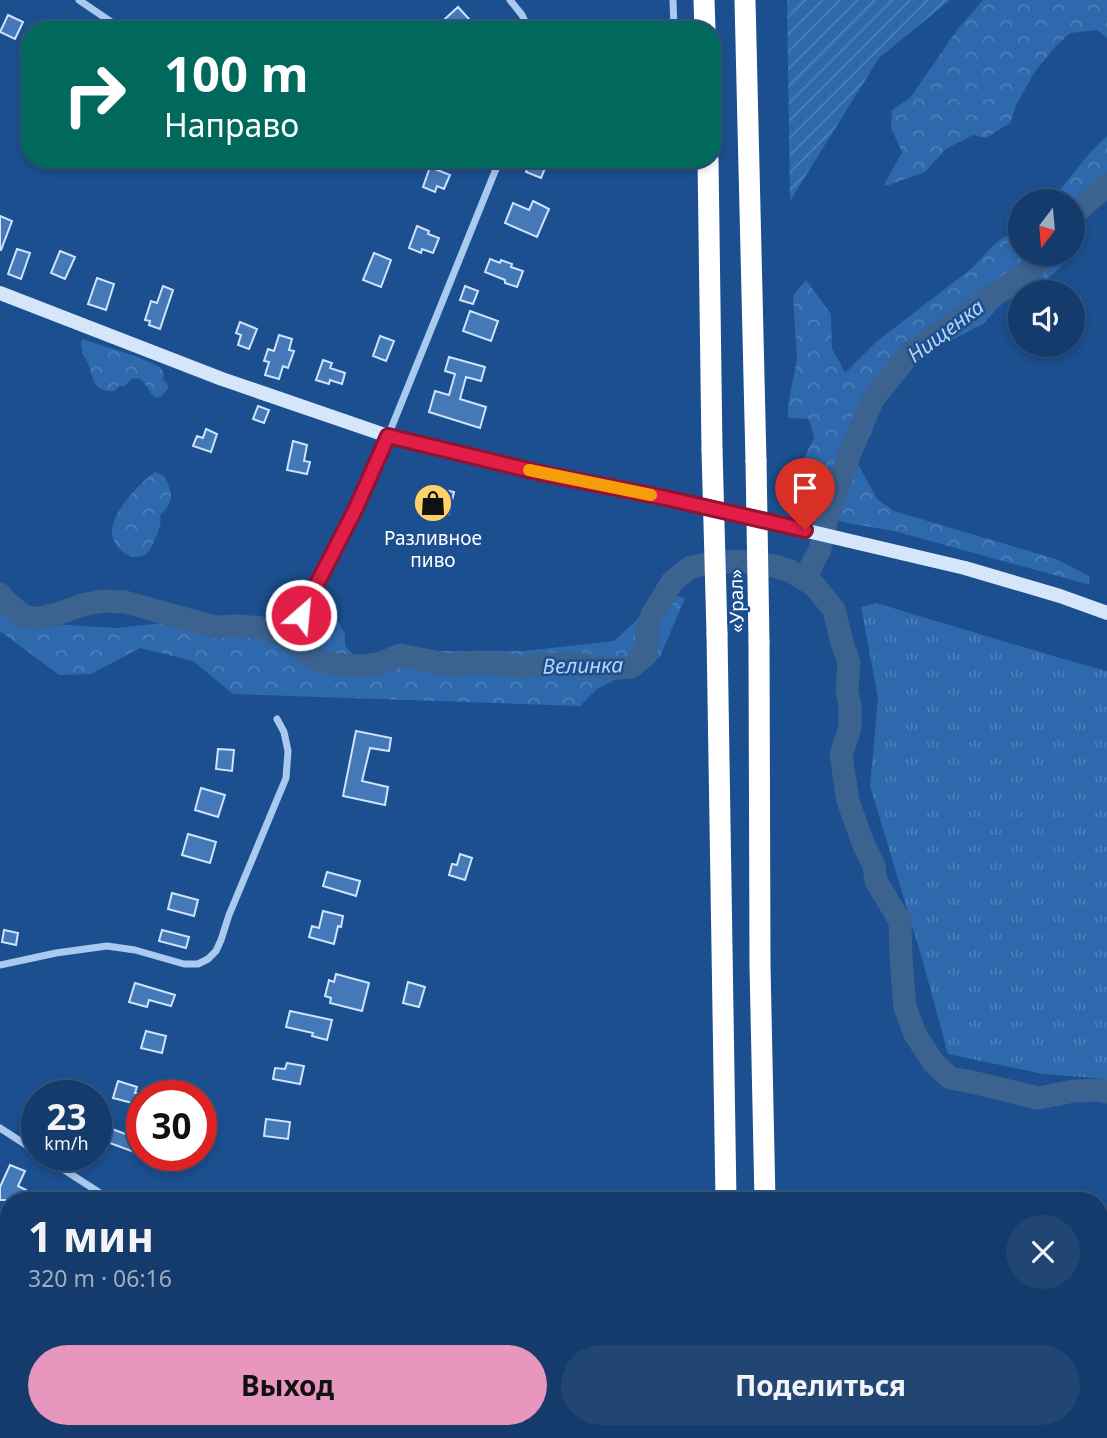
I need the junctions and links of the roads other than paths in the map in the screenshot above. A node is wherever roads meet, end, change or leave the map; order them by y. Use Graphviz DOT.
graph roads {
  1 [pos="79,0"];
  2 [pos="510,0"];
  3 [pos="673,0"];
  4 [pos="704,0"];
  5 [pos="745,0"];
  6 [pos="110,21"];
  7 [pos="525,21"];
  8 [pos="674,21"];
  9 [pos="705,21"];
  10 [pos="496,168"];
  11 [pos="708,168"];
  12 [pos="0,293"];
  13 [pos="388,436"];
  14 [pos="1107,613"];
  15 [pos="301,615"];
  16 [pos="276,719"];
  17 [pos="0,965"];
  18 [pos="0,1128"];
  19 [pos="21,1142"];
  20 [pos="66,1171"];
  21 [pos="98,1192"];
  22 [pos="726,1192"];
  23 [pos="765,1192"];
  1 -- 6 [label="street"];
  2 -- 7 [label="street"];
  3 -- 8 [label="street"];
  4 -- 9 [label="highway"];
  5 -- 23 [label="highway, «Урал», bridge"];
  10 -- 13 [label="street"];
  11 -- 22 [label="highway, «Урал», bridge"];
  12 -- 13 [label="street"];
  13 -- 14 [label="street"];
  13 -- 15 [label="street"];
  16 -- 17 [label="street"];
  18 -- 19 [label="street"];
  20 -- 21 [label="street"];
}
